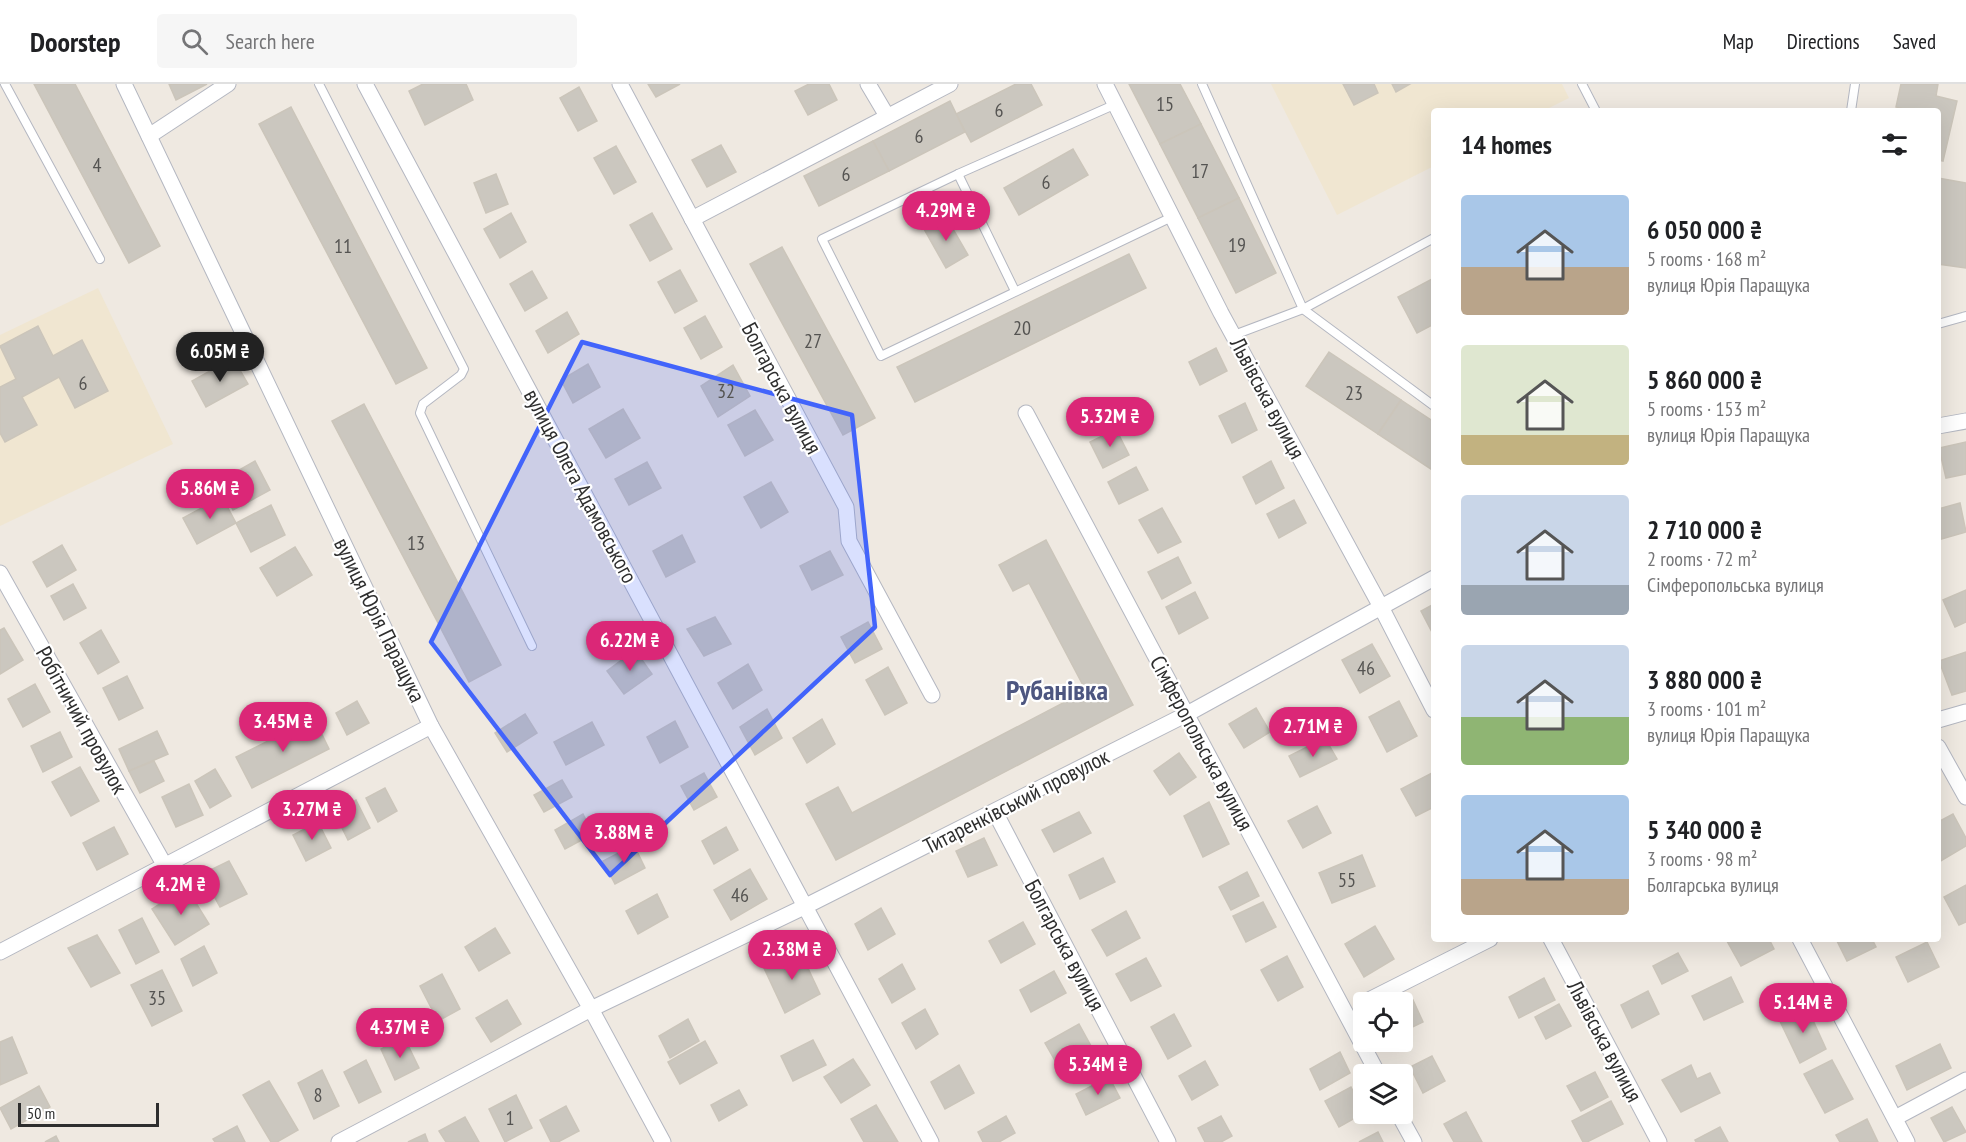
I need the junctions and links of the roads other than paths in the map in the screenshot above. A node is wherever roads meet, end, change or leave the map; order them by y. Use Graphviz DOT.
graph roads {
  1 [pos="5,84"];
  2 [pos="124,84"];
  3 [pos="228,84"];
  4 [pos="319,84"];
  5 [pos="365,84"];
  6 [pos="620,84"];
  7 [pos="868,84"];
  8 [pos="950,84"];
  9 [pos="1105,84"];
  10 [pos="1202,84"];
  11 [pos="1582,84"];
  12 [pos="1855,84"];
  13 [pos="1116,104"];
  14 [pos="1594,108"];
  15 [pos="1851,108"];
  16 [pos="887,116"];
  17 [pos="149,136"];
  18 [pos="958,174"];
  19 [pos="1172,217"];
  20 [pos="692,219"];
  21 [pos="1431,240"];
  22 [pos="100,259"];
  23 [pos="1015,291"];
  24 [pos="1303,309"];
  25 [pos="1966,316"];
  26 [pos="1941,323"];
  27 [pos="1234,335"];
  28 [pos="1431,404"];
  29 [pos="1026,413"];
  30 [pos="1966,421"];
  31 [pos="1941,425"];
  32 [pos="0,573"];
  33 [pos="1431,580"];
  34 [pos="1381,607"];
  35 [pos="532,646"];
  36 [pos="932,695"];
  37 [pos="1431,705"];
  38 [pos="1966,712"];
  39 [pos="1187,714"];
  40 [pos="1941,719"];
  41 [pos="431,726"];
  42 [pos="1941,752"];
  43 [pos="1966,797"];
  44 [pos="995,812"];
  45 [pos="165,866"];
  46 [pos="806,906"];
  47 [pos="1484,942"];
  48 [pos="1553,942"];
  49 [pos="1802,942"];
  50 [pos="0,952"];
  51 [pos="1384,992"];
  52 [pos="1353,1008"];
  53 [pos="591,1009"];
  54 [pos="1345,1012"];
  55 [pos="1373,1064"];
  56 [pos="1966,1080"];
  57 [pos="1895,1118"];
  58 [pos="1404,1124"];
  59 [pos="339,1142"];
  60 [pos="663,1142"];
  61 [pos="931,1142"];
  62 [pos="1168,1142"];
  63 [pos="1414,1142"];
  64 [pos="1659,1142"];
  65 [pos="1907,1142"];
  1 -- 22 [label="lane"];
  2 -- 17 [label="street, вулиця Юрія Паращука"];
  3 -- 17 [label="street"];
  4 -- 35 [label="lane"];
  5 -- 46 [label="street, вулиця Олега Адамовського"];
  6 -- 20 [label="street, Болгарська вулиця"];
  7 -- 16 [label="street"];
  8 -- 16 [label="street"];
  9 -- 13 [label="street, Львівська вулиця"];
  10 -- 24 [label="lane"];
  11 -- 14 [label="lane"];
  12 -- 15 [label="lane"];
  13 -- 18 [label="lane"];
  13 -- 19 [label="street, Львівська вулиця"];
  16 -- 20 [label="street"];
  17 -- 41 [label="street, вулиця Юрія Паращука"];
  18 -- 23 [label="lane"];
  18 -- 23 [label="lane"];
  19 -- 23 [label="lane"];
  19 -- 27 [label="street, Львівська вулиця"];
  20 -- 36 [label="street, Болгарська вулиця"];
  21 -- 24 [label="lane"];
  24 -- 27 [label="lane"];
  24 -- 28 [label="lane"];
  25 -- 26 [label="lane"];
  27 -- 34 [label="street, Львівська вулиця"];
  29 -- 39 [label="street, Сімферопольська вулиця"];
  30 -- 31 [label="street"];
  32 -- 45 [label="street, Робітничий провулок"];
  33 -- 34 [label="street, Титаренківський провулок"];
  34 -- 37 [label="street, Львівська вулиця"];
  34 -- 39 [label="street, Титаренківський провулок"];
  38 -- 40 [label="street"];
  39 -- 44 [label="street, Титаренківський провулок"];
  39 -- 54 [label="street, Сімферопольська вулиця"];
  41 -- 45 [label="street"];
  41 -- 53 [label="street, вулиця Юрія Паращука"];
  42 -- 43 [label="street"];
  44 -- 46 [label="street, Титаренківський провулок"];
  44 -- 62 [label="street, Болгарська вулиця"];
  45 -- 50 [label="street"];
  46 -- 53 [label="street, Титаренківський провулок"];
  46 -- 61 [label="street, вулиця Олега Адамовського"];
  47 -- 51 [label="street"];
  48 -- 64 [label="street, Львівська вулиця"];
  49 -- 57 [label="street"];
  52 -- 54 [label="street"];
  53 -- 59 [label="street, Титаренківський провулок"];
  53 -- 60 [label="street, вулиця Юрія Паращука"];
  54 -- 55 [label="street, Сімферопольська вулиця"];
  56 -- 57 [label="street"];
  57 -- 65 [label="street"];
  58 -- 63 [label="street"];
}
